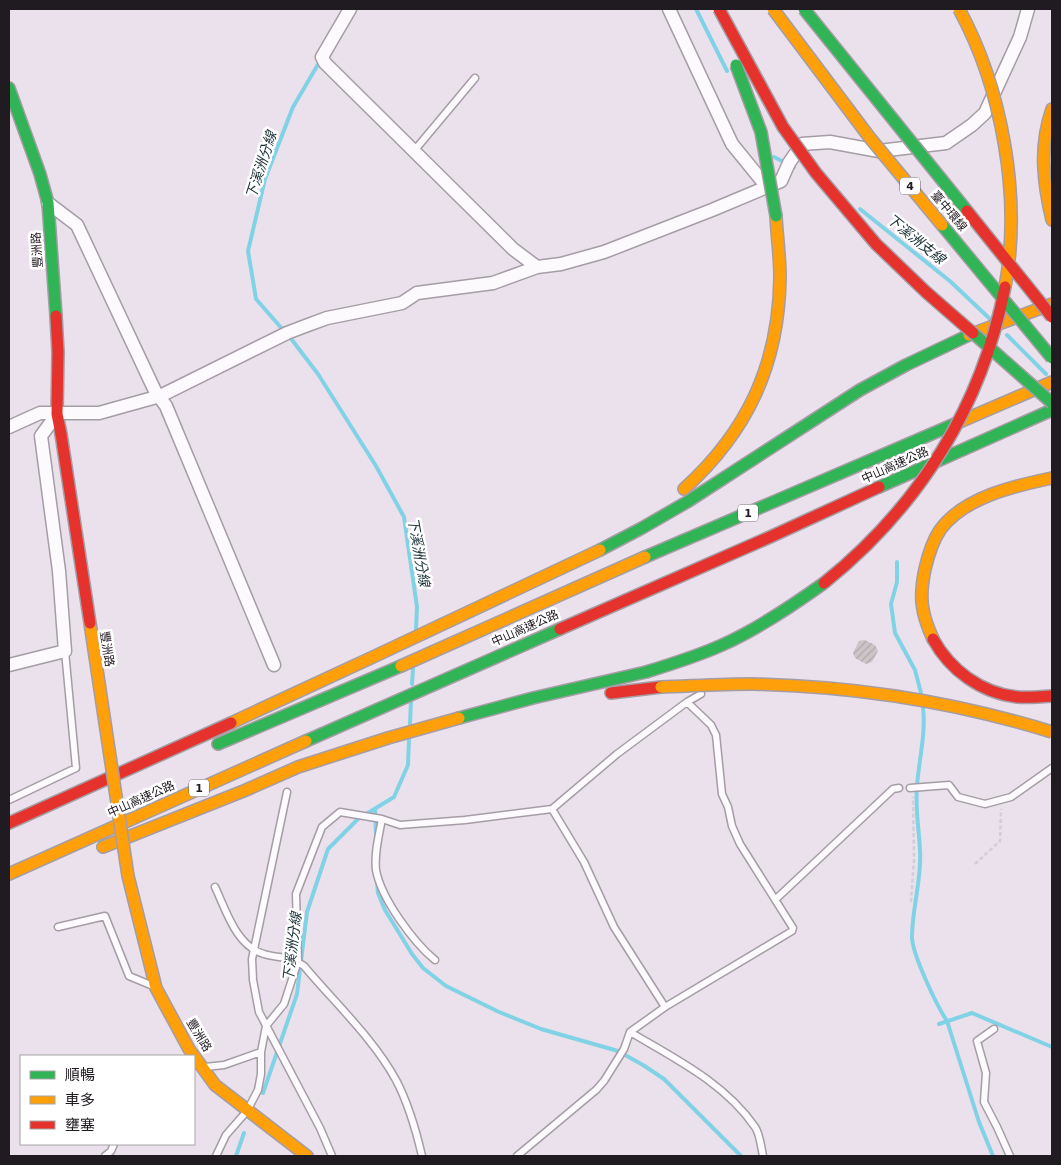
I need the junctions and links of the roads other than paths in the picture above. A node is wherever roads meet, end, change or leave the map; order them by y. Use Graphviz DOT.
graph roads {
  1 [pos="350,9"];
  2 [pos="669,9"];
  3 [pos="713,9"];
  4 [pos="720,9"];
  5 [pos="773,9"];
  6 [pos="804,9"];
  7 [pos="959,9"];
  8 [pos="1028,9"];
  9 [pos="475,78"];
  10 [pos="9,88"];
  11 [pos="1052,109"];
  12 [pos="413,152"];
  13 [pos="767,187"];
  14 [pos="48,203"];
  15 [pos="1052,220"];
  16 [pos="537,267"];
  17 [pos="1052,304"];
  18 [pos="1052,317"];
  19 [pos="1052,358"];
  20 [pos="1052,382"];
  21 [pos="160,396"];
  22 [pos="1052,403"];
  23 [pos="1052,410"];
  24 [pos="57,414"];
  25 [pos="9,427"];
  26 [pos="1052,478"];
  27 [pos="609,544"];
  28 [pos="65,651"];
  29 [pos="9,664"];
  30 [pos="274,665"];
  31 [pos="1052,696"];
  32 [pos="687,702"];
  33 [pos="460,718"];
  34 [pos="1052,728"];
  35 [pos="1052,732"];
  36 [pos="208,749"];
  37 [pos="1052,768"];
  38 [pos="127,784"];
  39 [pos="899,788"];
  40 [pos="912,788"];
  41 [pos="287,792"];
  42 [pos="100,795"];
  43 [pos="9,800"];
  44 [pos="552,809"];
  45 [pos="63,811"];
  46 [pos="382,819"];
  47 [pos="9,823"];
  48 [pos="9,835"];
  49 [pos="93,851"];
  50 [pos="40,872"];
  51 [pos="9,874"];
  52 [pos="9,883"];
  53 [pos="216,887"];
  54 [pos="776,899"];
  55 [pos="58,927"];
  56 [pos="254,949"];
  57 [pos="435,960"];
  58 [pos="298,961"];
  59 [pos="156,988"];
  60 [pos="665,1007"];
  61 [pos="266,1026"];
  62 [pos="994,1029"];
  63 [pos="629,1035"];
  64 [pos="261,1052"];
  65 [pos="192,1055"];
  66 [pos="198,1068"];
  67 [pos="247,1111"];
  68 [pos="114,1145"];
  69 [pos="105,1156"];
  70 [pos="216,1156"];
  71 [pos="307,1156"];
  72 [pos="332,1156"];
  73 [pos="422,1156"];
  74 [pos="517,1156"];
  75 [pos="763,1156"];
  76 [pos="1010,1156"];
  1 -- 12 [label="street"];
  2 -- 13 [label="street"];
  3 -- 27 [label="main road, bridge"];
  4 -- 22 [label="main road, bridge"];
  5 -- 19 [label="main road, 臺中環線 / 4, bridge"];
  6 -- 18 [label="main road, 臺中環線 / 4, bridge"];
  7 -- 33 [label="main road, bridge"];
  8 -- 13 [label="street"];
  9 -- 12 [label="lane"];
  10 -- 14 [label="main road, 豐洲路"];
  11 -- 15 [label="main road"];
  12 -- 16 [label="street"];
  13 -- 16 [label="street"];
  14 -- 21 [label="street"];
  14 -- 24 [label="main road, 豐洲路"];
  16 -- 21 [label="street"];
  17 -- 27 [label="main road"];
  20 -- 36 [label="main road, 中山高速公路 / 1"];
  21 -- 24 [label="street"];
  21 -- 30 [label="street"];
  23 -- 51 [label="main road, 中山高速公路 / 1"];
  24 -- 25 [label="street"];
  24 -- 28 [label="street"];
  24 -- 59 [label="main road, 豐洲路, bridge"];
  26 -- 31 [label="main road"];
  27 -- 47 [label="main road"];
  28 -- 29 [label="street"];
  28 -- 43 [label="lane"];
  32 -- 34 [label="lane"];
  32 -- 44 [label="lane"];
  32 -- 54 [label="lane"];
  33 -- 35 [label="main road, bridge"];
  33 -- 49 [label="main road"];
  37 -- 40 [label="lane"];
  38 -- 42 [label="main road, 中山高速公路"];
  39 -- 54 [label="lane"];
  41 -- 56 [label="lane"];
  44 -- 46 [label="lane"];
  44 -- 60 [label="lane"];
  45 -- 48 [label="main road"];
  46 -- 57 [label="lane"];
  46 -- 58 [label="lane"];
  50 -- 52 [label="main road"];
  53 -- 56 [label="lane"];
  54 -- 60 [label="lane"];
  55 -- 59 [label="lane"];
  56 -- 58 [label="lane"];
  56 -- 61 [label="lane"];
  58 -- 61 [label="lane"];
  58 -- 73 [label="lane"];
  59 -- 65 [label="main road, 豐洲路"];
  60 -- 63 [label="lane"];
  61 -- 64 [label="lane"];
  61 -- 72 [label="lane"];
  62 -- 76 [label="lane"];
  63 -- 74 [label="lane"];
  63 -- 75 [label="lane"];
  64 -- 66 [label="lane"];
  64 -- 67 [label="lane"];
  66 -- 67 [label="main road, 豐洲路"];
  67 -- 70 [label="lane"];
  67 -- 71 [label="main road, 豐洲路"];
  68 -- 69 [label="lane"];
}
